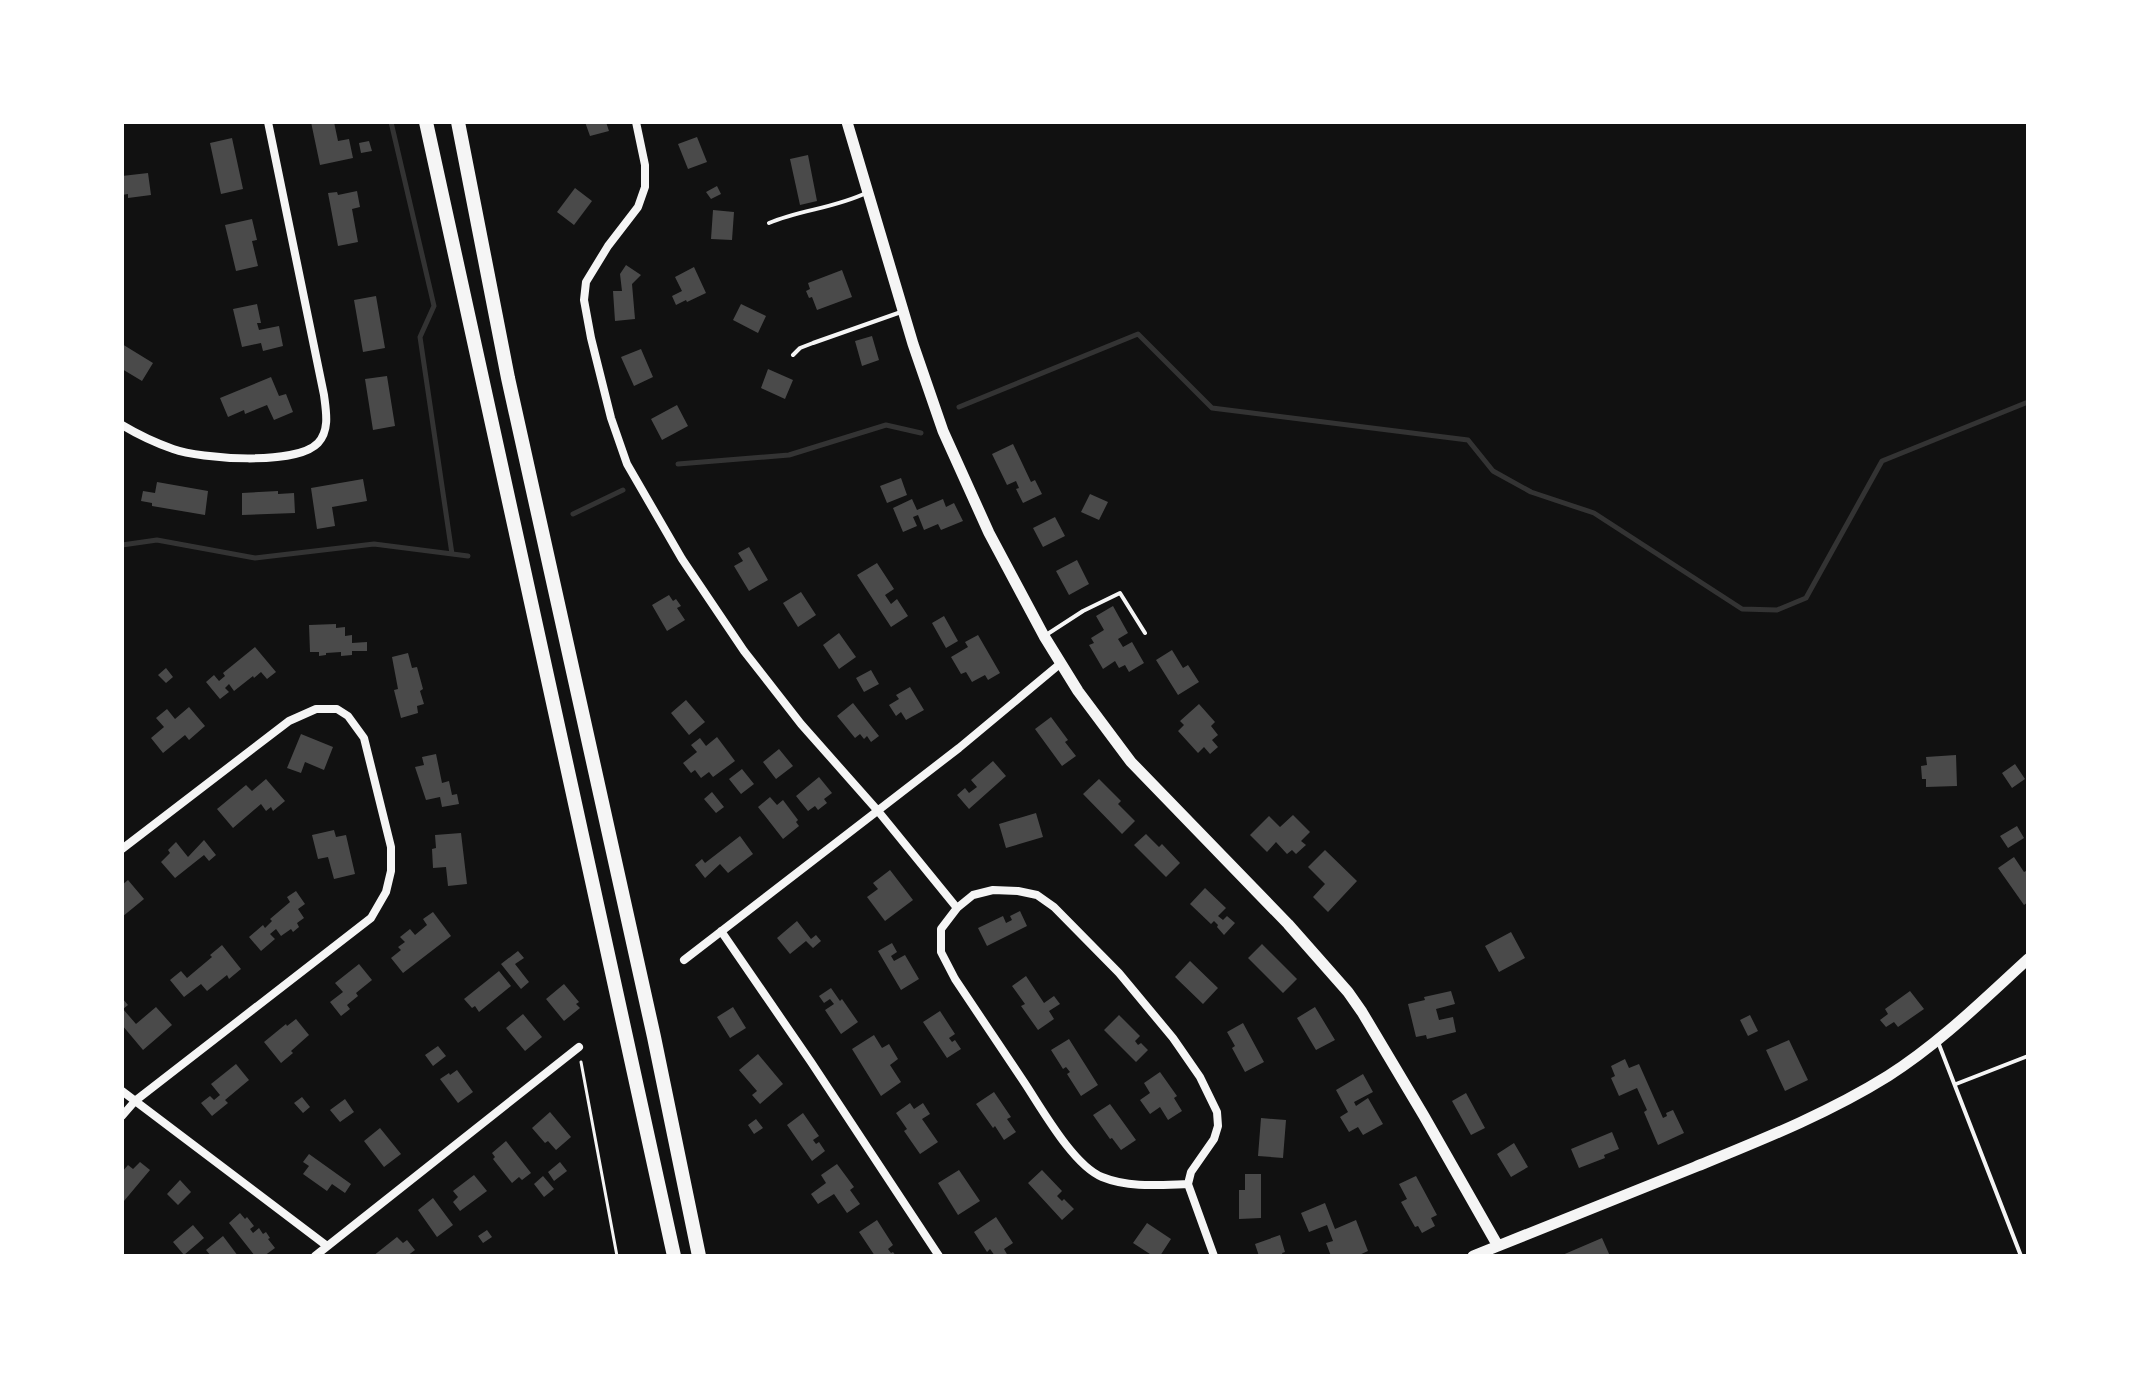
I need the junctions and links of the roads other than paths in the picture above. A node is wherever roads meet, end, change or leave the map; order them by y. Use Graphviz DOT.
graph roads {
  1 [pos="268,122"];
  2 [pos="426,122"];
  3 [pos="458,122"];
  4 [pos="636,122"];
  5 [pos="847,122"];
  6 [pos="868,193"];
  7 [pos="769,223"];
  8 [pos="904,311"];
  9 [pos="793,355"];
  10 [pos="122,425"];
  11 [pos="1145,633"];
  12 [pos="1044,636"];
  13 [pos="1061,663"];
  14 [pos="878,811"];
  15 [pos="122,849"];
  16 [pos="957,908"];
  17 [pos="721,931"];
  18 [pos="2028,959"];
  19 [pos="684,960"];
  20 [pos="1937,1040"];
  21 [pos="579,1047"];
  22 [pos="2028,1056"];
  23 [pos="1955,1084"];
  24 [pos="122,1091"];
  25 [pos="135,1101"];
  26 [pos="122,1116"];
  27 [pos="1188,1184"];
  28 [pos="327,1246"];
  29 [pos="1498,1246"];
  30 [pos="315,1256"];
  31 [pos="674,1256"];
  32 [pos="699,1256"];
  33 [pos="939,1256"];
  34 [pos="1214,1256"];
  35 [pos="1473,1256"];
  36 [pos="2021,1256"];
  1 -- 10 [label="street"];
  2 -- 31 [label="highway"];
  3 -- 32 [label="highway"];
  4 -- 14 [label="street"];
  5 -- 6 [label="main road"];
  6 -- 7 [label="lane"];
  6 -- 8 [label="main road"];
  8 -- 9 [label="lane"];
  8 -- 12 [label="main road"];
  11 -- 12 [label="lane"];
  12 -- 13 [label="main road"];
  13 -- 14 [label="street"];
  13 -- 29 [label="main road"];
  14 -- 16 [label="street"];
  14 -- 17 [label="street"];
  15 -- 25 [label="street"];
  16 -- 27 [label="street"];
  16 -- 27 [label="street"];
  17 -- 19 [label="street"];
  17 -- 33 [label="street"];
  18 -- 20 [label="main road"];
  20 -- 23 [label="lane"];
  20 -- 29 [label="main road"];
  21 -- 28 [label="street"];
  22 -- 23 [label="lane"];
  23 -- 36 [label="lane"];
  24 -- 25 [label="street"];
  25 -- 26 [label="street"];
  25 -- 28 [label="street"];
  27 -- 34 [label="street"];
  28 -- 30 [label="street"];
  29 -- 35 [label="main road"];
}
